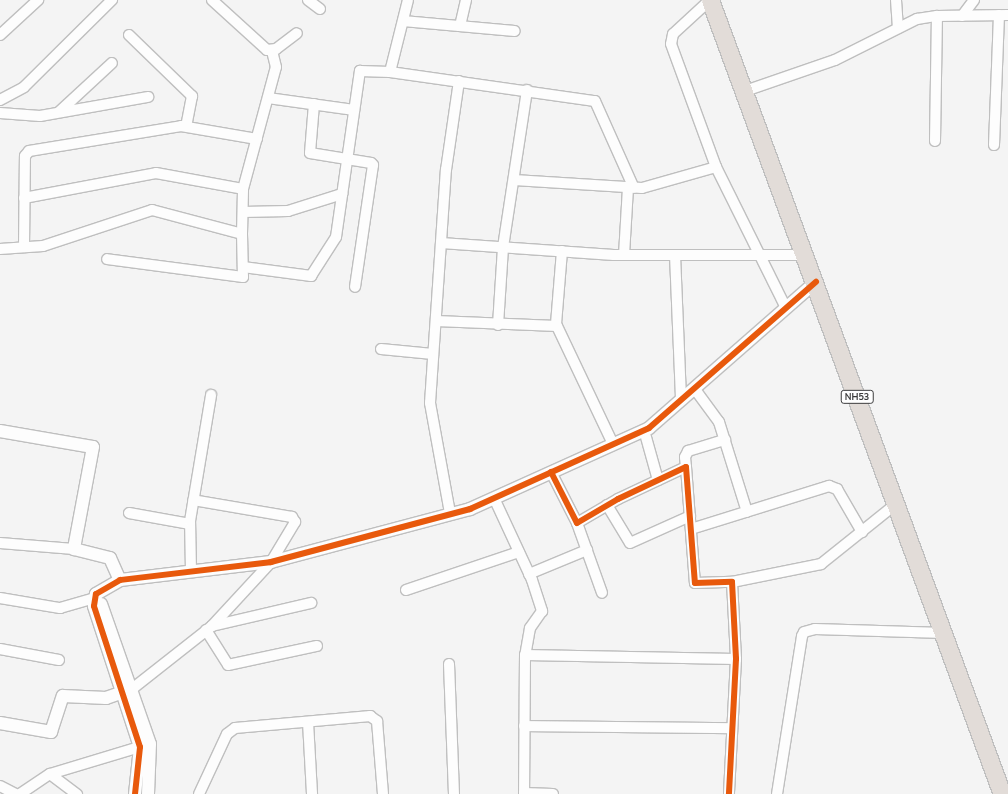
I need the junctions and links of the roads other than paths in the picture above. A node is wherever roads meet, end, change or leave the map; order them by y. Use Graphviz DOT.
graph roads {
  1 [pos="38,0"];
  2 [pos="112,0"];
  3 [pos="212,0"];
  4 [pos="308,0"];
  5 [pos="408,0"];
  6 [pos="466,0"];
  7 [pos="710,0"];
  8 [pos="896,0"];
  9 [pos="974,0"];
  10 [pos="320,9"];
  11 [pos="1003,15"];
  12 [pos="937,16"];
  13 [pos="962,16"];
  14 [pos="403,21"];
  15 [pos="460,26"];
  16 [pos="898,28"];
  17 [pos="515,30"];
  18 [pos="297,33"];
  19 [pos="0,35"];
  20 [pos="129,35"];
  21 [pos="272,50"];
  22 [pos="112,63"];
  23 [pos="390,72"];
  24 [pos="459,81"];
  25 [pos="527,90"];
  26 [pos="745,91"];
  27 [pos="148,97"];
  28 [pos="268,98"];
  29 [pos="0,100"];
  30 [pos="314,104"];
  31 [pos="354,110"];
  32 [pos="59,112"];
  33 [pos="0,113"];
  34 [pos="186,126"];
  35 [pos="257,139"];
  36 [pos="935,141"];
  37 [pos="994,145"];
  38 [pos="347,158"];
  39 [pos="716,167"];
  40 [pos="514,180"];
  41 [pos="631,188"];
  42 [pos="243,189"];
  43 [pos="342,194"];
  44 [pos="24,198"];
  45 [pos="243,212"];
  46 [pos="242,234"];
  47 [pos="441,243"];
  48 [pos="24,247"];
  49 [pos="503,247"];
  50 [pos="0,249"];
  51 [pos="562,251"];
  52 [pos="624,255"];
  53 [pos="675,255"];
  54 [pos="761,255"];
  55 [pos="806,255"];
  56 [pos="107,259"];
  57 [pos="243,267"];
  58 [pos="816,282"];
  59 [pos="355,287"];
  60 [pos="786,308"];
  61 [pos="436,321"];
  62 [pos="498,325"];
  63 [pos="557,326"];
  64 [pos="380,349"];
  65 [pos="434,354"];
  66 [pos="694,388"];
  67 [pos="211,394"];
  68 [pos="680,400"];
  69 [pos="644,430"];
  70 [pos="0,431"];
  71 [pos="724,440"];
  72 [pos="614,444"];
  73 [pos="686,467"];
  74 [pos="551,472"];
  75 [pos="658,480"];
  76 [pos="494,498"];
  77 [pos="193,500"];
  78 [pos="896,504"];
  79 [pos="607,505"];
  80 [pos="747,512"];
  81 [pos="129,513"];
  82 [pos="450,513"];
  83 [pos="690,516"];
  84 [pos="576,523"];
  85 [pos="190,524"];
  86 [pos="691,530"];
  87 [pos="862,532"];
  88 [pos="0,543"];
  89 [pos="74,549"];
  90 [pos="586,550"];
  91 [pos="519,552"];
  92 [pos="271,562"];
  93 [pos="191,571"];
  94 [pos="529,574"];
  95 [pos="120,580"];
  96 [pos="732,582"];
  97 [pos="406,590"];
  98 [pos="602,593"];
  99 [pos="96,596"];
  100 [pos="0,598"];
  101 [pos="311,603"];
  102 [pos="209,628"];
  103 [pos="944,633"];
  104 [pos="317,646"];
  105 [pos="0,649"];
  106 [pos="525,655"];
  107 [pos="736,659"];
  108 [pos="60,660"];
  109 [pos="449,664"];
  110 [pos="126,691"];
  111 [pos="308,722"];
  112 [pos="0,723"];
  113 [pos="524,726"];
  114 [pos="732,728"];
  115 [pos="144,742"];
  116 [pos="50,774"];
  117 [pos="135,788"];
  118 [pos="148,789"];
  119 [pos="11,791"];
  120 [pos="76,794"];
  121 [pos="200,794"];
  122 [pos="312,794"];
  123 [pos="382,794"];
  124 [pos="454,794"];
  125 [pos="524,794"];
  126 [pos="553,794"];
  127 [pos="729,794"];
  128 [pos="777,794"];
  129 [pos="1002,794"];
  1 -- 19 [label="street"];
  2 -- 29 [label="street"];
  3 -- 21 [label="street"];
  4 -- 10 [label="street"];
  5 -- 14 [label="street"];
  6 -- 15 [label="street"];
  7 -- 26 [label="highway, NH53"];
  7 -- 39 [label="street"];
  8 -- 16 [label="street"];
  9 -- 13 [label="street"];
  11 -- 13 [label="street"];
  11 -- 37 [label="street"];
  12 -- 13 [label="street"];
  12 -- 16 [label="street"];
  12 -- 36 [label="street"];
  14 -- 15 [label="street"];
  14 -- 23 [label="street"];
  15 -- 17 [label="street"];
  16 -- 26 [label="street"];
  18 -- 21 [label="street"];
  20 -- 34 [label="street"];
  21 -- 28 [label="street"];
  22 -- 32 [label="street"];
  23 -- 24 [label="street"];
  23 -- 31 [label="street"];
  24 -- 25 [label="street"];
  24 -- 47 [label="street"];
  25 -- 40 [label="street"];
  25 -- 41 [label="street"];
  26 -- 55 [label="highway, NH53"];
  27 -- 32 [label="street"];
  28 -- 30 [label="street"];
  28 -- 35 [label="street"];
  30 -- 31 [label="street"];
  30 -- 38 [label="street"];
  31 -- 38 [label="street"];
  32 -- 33 [label="street"];
  34 -- 35 [label="street"];
  34 -- 44 [label="street"];
  35 -- 42 [label="street"];
  38 -- 43 [label="street"];
  38 -- 59 [label="street"];
  39 -- 41 [label="street"];
  39 -- 54 [label="street"];
  40 -- 41 [label="street"];
  40 -- 49 [label="street"];
  41 -- 52 [label="street"];
  42 -- 44 [label="street"];
  42 -- 45 [label="street"];
  43 -- 45 [label="street"];
  43 -- 57 [label="street"];
  44 -- 48 [label="street"];
  45 -- 46 [label="street"];
  46 -- 48 [label="street"];
  46 -- 57 [label="street"];
  47 -- 49 [label="street"];
  47 -- 61 [label="street"];
  48 -- 50 [label="street"];
  49 -- 51 [label="street"];
  49 -- 62 [label="street"];
  51 -- 52 [label="street"];
  51 -- 63 [label="street"];
  52 -- 53 [label="street"];
  53 -- 54 [label="street"];
  53 -- 68 [label="street"];
  54 -- 55 [label="street"];
  54 -- 60 [label="street"];
  55 -- 58 [label="highway, NH53"];
  56 -- 57 [label="street"];
  58 -- 60 [label="street"];
  58 -- 78 [label="highway, NH53"];
  60 -- 66 [label="street"];
  61 -- 62 [label="street"];
  61 -- 65 [label="street"];
  62 -- 63 [label="street"];
  63 -- 72 [label="street"];
  64 -- 65 [label="street"];
  65 -- 82 [label="street"];
  66 -- 68 [label="street"];
  66 -- 71 [label="street"];
  67 -- 77 [label="street"];
  68 -- 69 [label="street"];
  69 -- 72 [label="street"];
  69 -- 75 [label="street"];
  70 -- 89 [label="street"];
  71 -- 73 [label="street"];
  71 -- 80 [label="street"];
  72 -- 74 [label="street"];
  73 -- 75 [label="street"];
  73 -- 83 [label="street"];
  74 -- 76 [label="street"];
  74 -- 84 [label="street"];
  75 -- 79 [label="street"];
  76 -- 82 [label="street"];
  76 -- 91 [label="street"];
  77 -- 85 [label="street"];
  77 -- 92 [label="street"];
  78 -- 87 [label="street"];
  78 -- 103 [label="highway, NH53"];
  79 -- 83 [label="street"];
  79 -- 84 [label="street"];
  80 -- 86 [label="street"];
  80 -- 87 [label="street"];
  81 -- 85 [label="street"];
  82 -- 92 [label="street"];
  83 -- 86 [label="street"];
  84 -- 90 [label="street"];
  85 -- 93 [label="street"];
  86 -- 96 [label="street"];
  87 -- 96 [label="street"];
  88 -- 89 [label="street"];
  89 -- 95 [label="street"];
  90 -- 94 [label="street"];
  90 -- 98 [label="street"];
  91 -- 94 [label="street"];
  91 -- 97 [label="street"];
  92 -- 93 [label="street"];
  92 -- 102 [label="street"];
  93 -- 95 [label="street"];
  94 -- 106 [label="street"];
  95 -- 99 [label="street"];
  96 -- 107 [label="street"];
  99 -- 100 [label="street"];
  99 -- 110 [label="street"];
  101 -- 102 [label="street"];
  102 -- 104 [label="street"];
  102 -- 110 [label="street"];
  103 -- 128 [label="street"];
  103 -- 129 [label="highway, NH53"];
  105 -- 108 [label="street"];
  106 -- 107 [label="street"];
  106 -- 113 [label="street"];
  107 -- 114 [label="street"];
  109 -- 124 [label="street"];
  110 -- 112 [label="street"];
  110 -- 115 [label="street"];
  111 -- 121 [label="street"];
  111 -- 122 [label="street"];
  111 -- 123 [label="street"];
  113 -- 114 [label="street"];
  113 -- 125 [label="street"];
  114 -- 127 [label="street"];
  115 -- 116 [label="street"];
  115 -- 117 [label="street"];
  115 -- 118 [label="street"];
  116 -- 119 [label="street"];
  116 -- 120 [label="street"];
  117 -- 118 [label="street"];
  125 -- 126 [label="street"];
}
